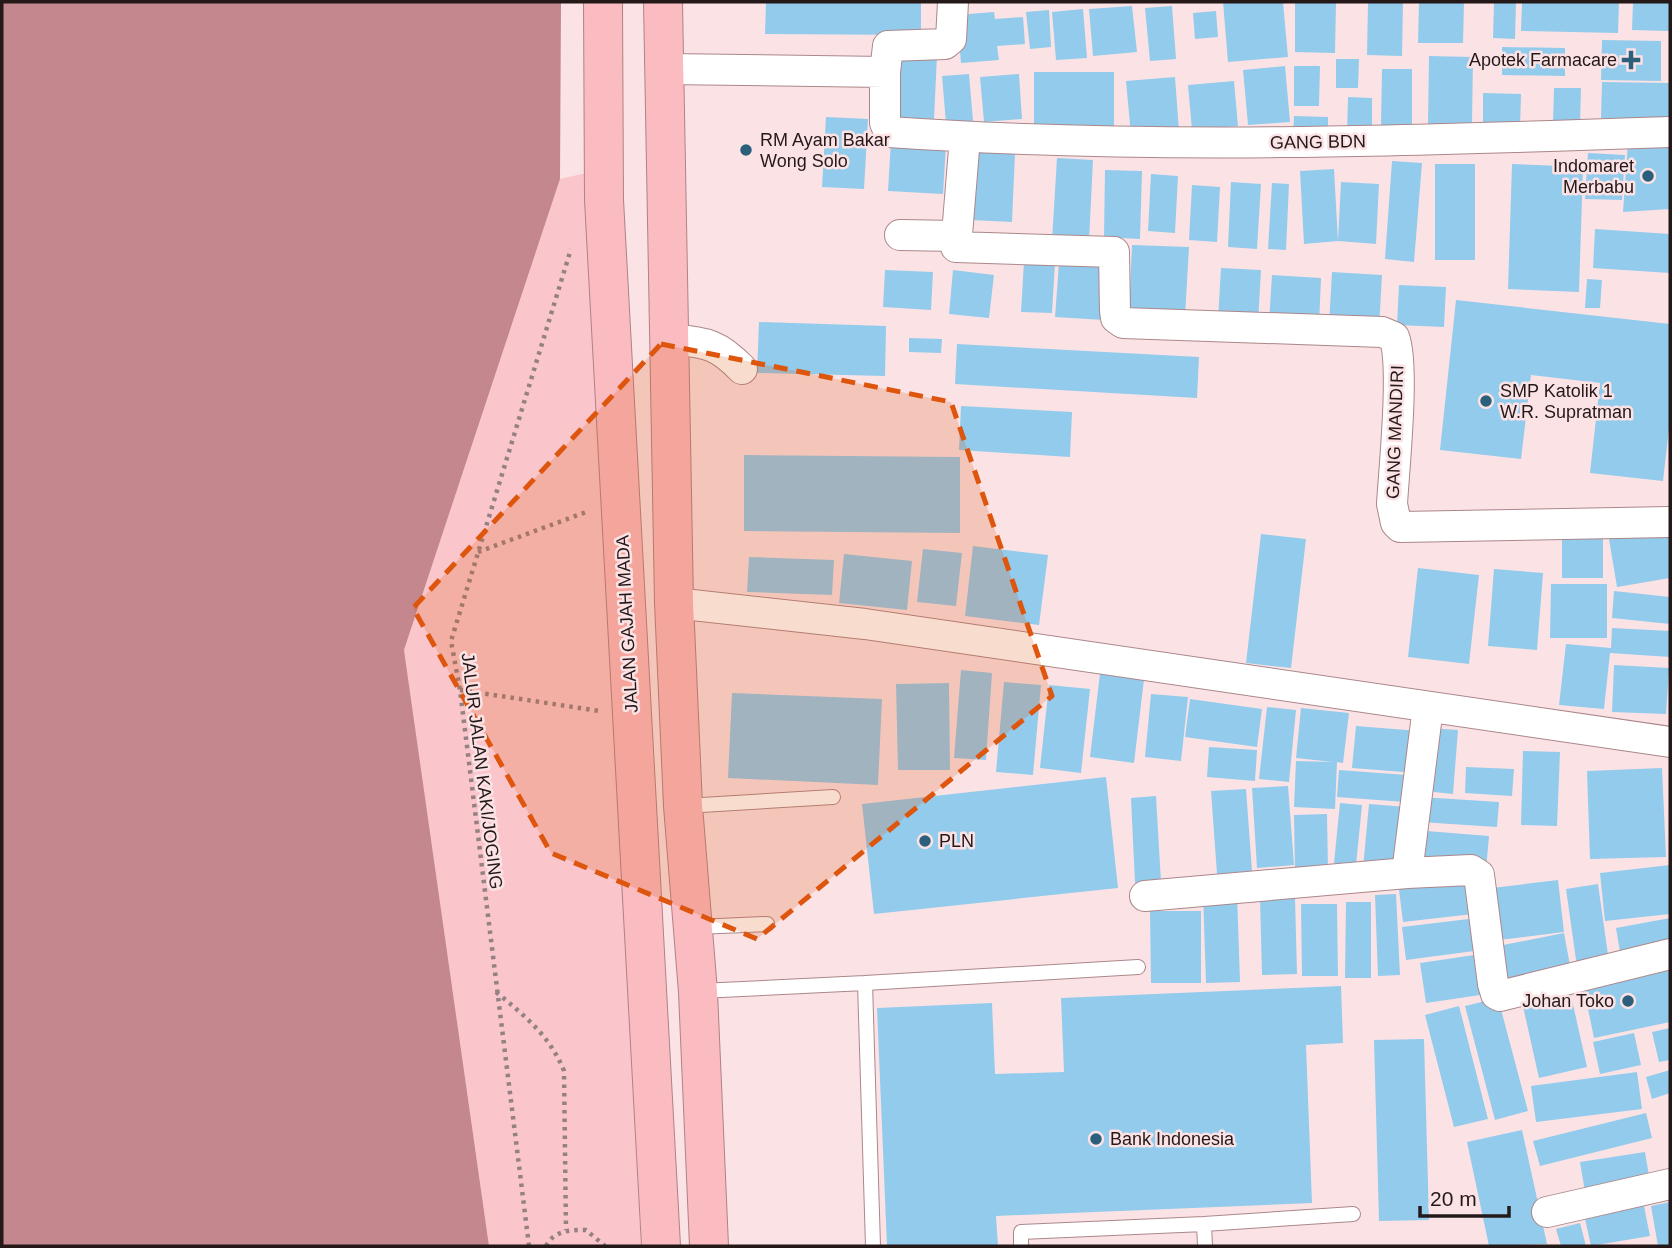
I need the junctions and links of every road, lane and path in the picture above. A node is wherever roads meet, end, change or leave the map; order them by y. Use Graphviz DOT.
graph roads {
  1 [pos="603,2"];
  2 [pos="663,2"];
  3 [pos="953,2"];
  4 [pos="666,69"];
  5 [pos="885,72"];
  6 [pos="1670,132"];
  7 [pos="965,137"];
  8 [pos="900,235"];
  9 [pos="957,236"];
  10 [pos="574,240"];
  11 [pos="669,339"];
  12 [pos="742,369"];
  13 [pos="620,499"];
  14 [pos="1670,523"];
  15 [pos="478,552"];
  16 [pos="674,603"];
  17 [pos="460,690"];
  18 [pos="1428,707"];
  19 [pos="632,716"];
  20 [pos="1670,742"];
  21 [pos="833,797"];
  22 [pos="683,806"];
  23 [pos="1407,873"];
  24 [pos="1145,896"];
  25 [pos="768,924"];
  26 [pos="693,927"];
  27 [pos="1670,954"];
  28 [pos="1138,967"];
  29 [pos="865,983"];
  30 [pos="496,992"];
  31 [pos="698,992"];
  32 [pos="1670,1184"];
  33 [pos="1548,1212"];
  34 [pos="1353,1214"];
  35 [pos="1204,1224"];
  36 [pos="566,1230"];
  37 [pos="529,1246"];
  38 [pos="546,1246"];
  39 [pos="605,1246"];
  40 [pos="661,1246"];
  41 [pos="709,1246"];
  42 [pos="873,1246"];
  43 [pos="1021,1246"];
  44 [pos="1205,1246"];
  1 -- 13 [label="highway, JALAN GAJAH MADA"];
  2 -- 4 [label="highway"];
  3 -- 5 [label="street"];
  4 -- 5 [label="street"];
  4 -- 11 [label="highway"];
  5 -- 7 [label="street, GANG BDN"];
  6 -- 7 [label="street, GANG BDN"];
  7 -- 9 [label="street"];
  8 -- 9 [label="street"];
  9 -- 14 [label="street, GANG MANDIRI"];
  10 -- 15 [label="path, JALUR JALAN KAKI/JOGING"];
  11 -- 12 [label="street"];
  11 -- 16 [label="highway"];
  13 -- 15 [label="path"];
  13 -- 19 [label="highway, JALAN GAJAH MADA"];
  15 -- 17 [label="path, JALUR JALAN KAKI/JOGING"];
  16 -- 18 [label="street"];
  16 -- 22 [label="highway"];
  17 -- 19 [label="path"];
  17 -- 30 [label="path, JALUR JALAN KAKI/JOGING"];
  18 -- 20 [label="street"];
  18 -- 23 [label="street"];
  19 -- 40 [label="highway, JALAN GAJAH MADA"];
  21 -- 22 [label="lane"];
  22 -- 26 [label="highway"];
  23 -- 24 [label="street"];
  23 -- 27 [label="street"];
  25 -- 26 [label="lane"];
  26 -- 31 [label="highway"];
  28 -- 29 [label="lane"];
  29 -- 31 [label="lane"];
  29 -- 42 [label="lane"];
  30 -- 36 [label="path"];
  30 -- 37 [label="path, JALUR JALAN KAKI/JOGING"];
  31 -- 41 [label="highway"];
  32 -- 33 [label="street"];
  34 -- 35 [label="lane"];
  35 -- 43 [label="lane"];
  35 -- 44 [label="lane"];
  36 -- 38 [label="path"];
  36 -- 39 [label="path"];
}
